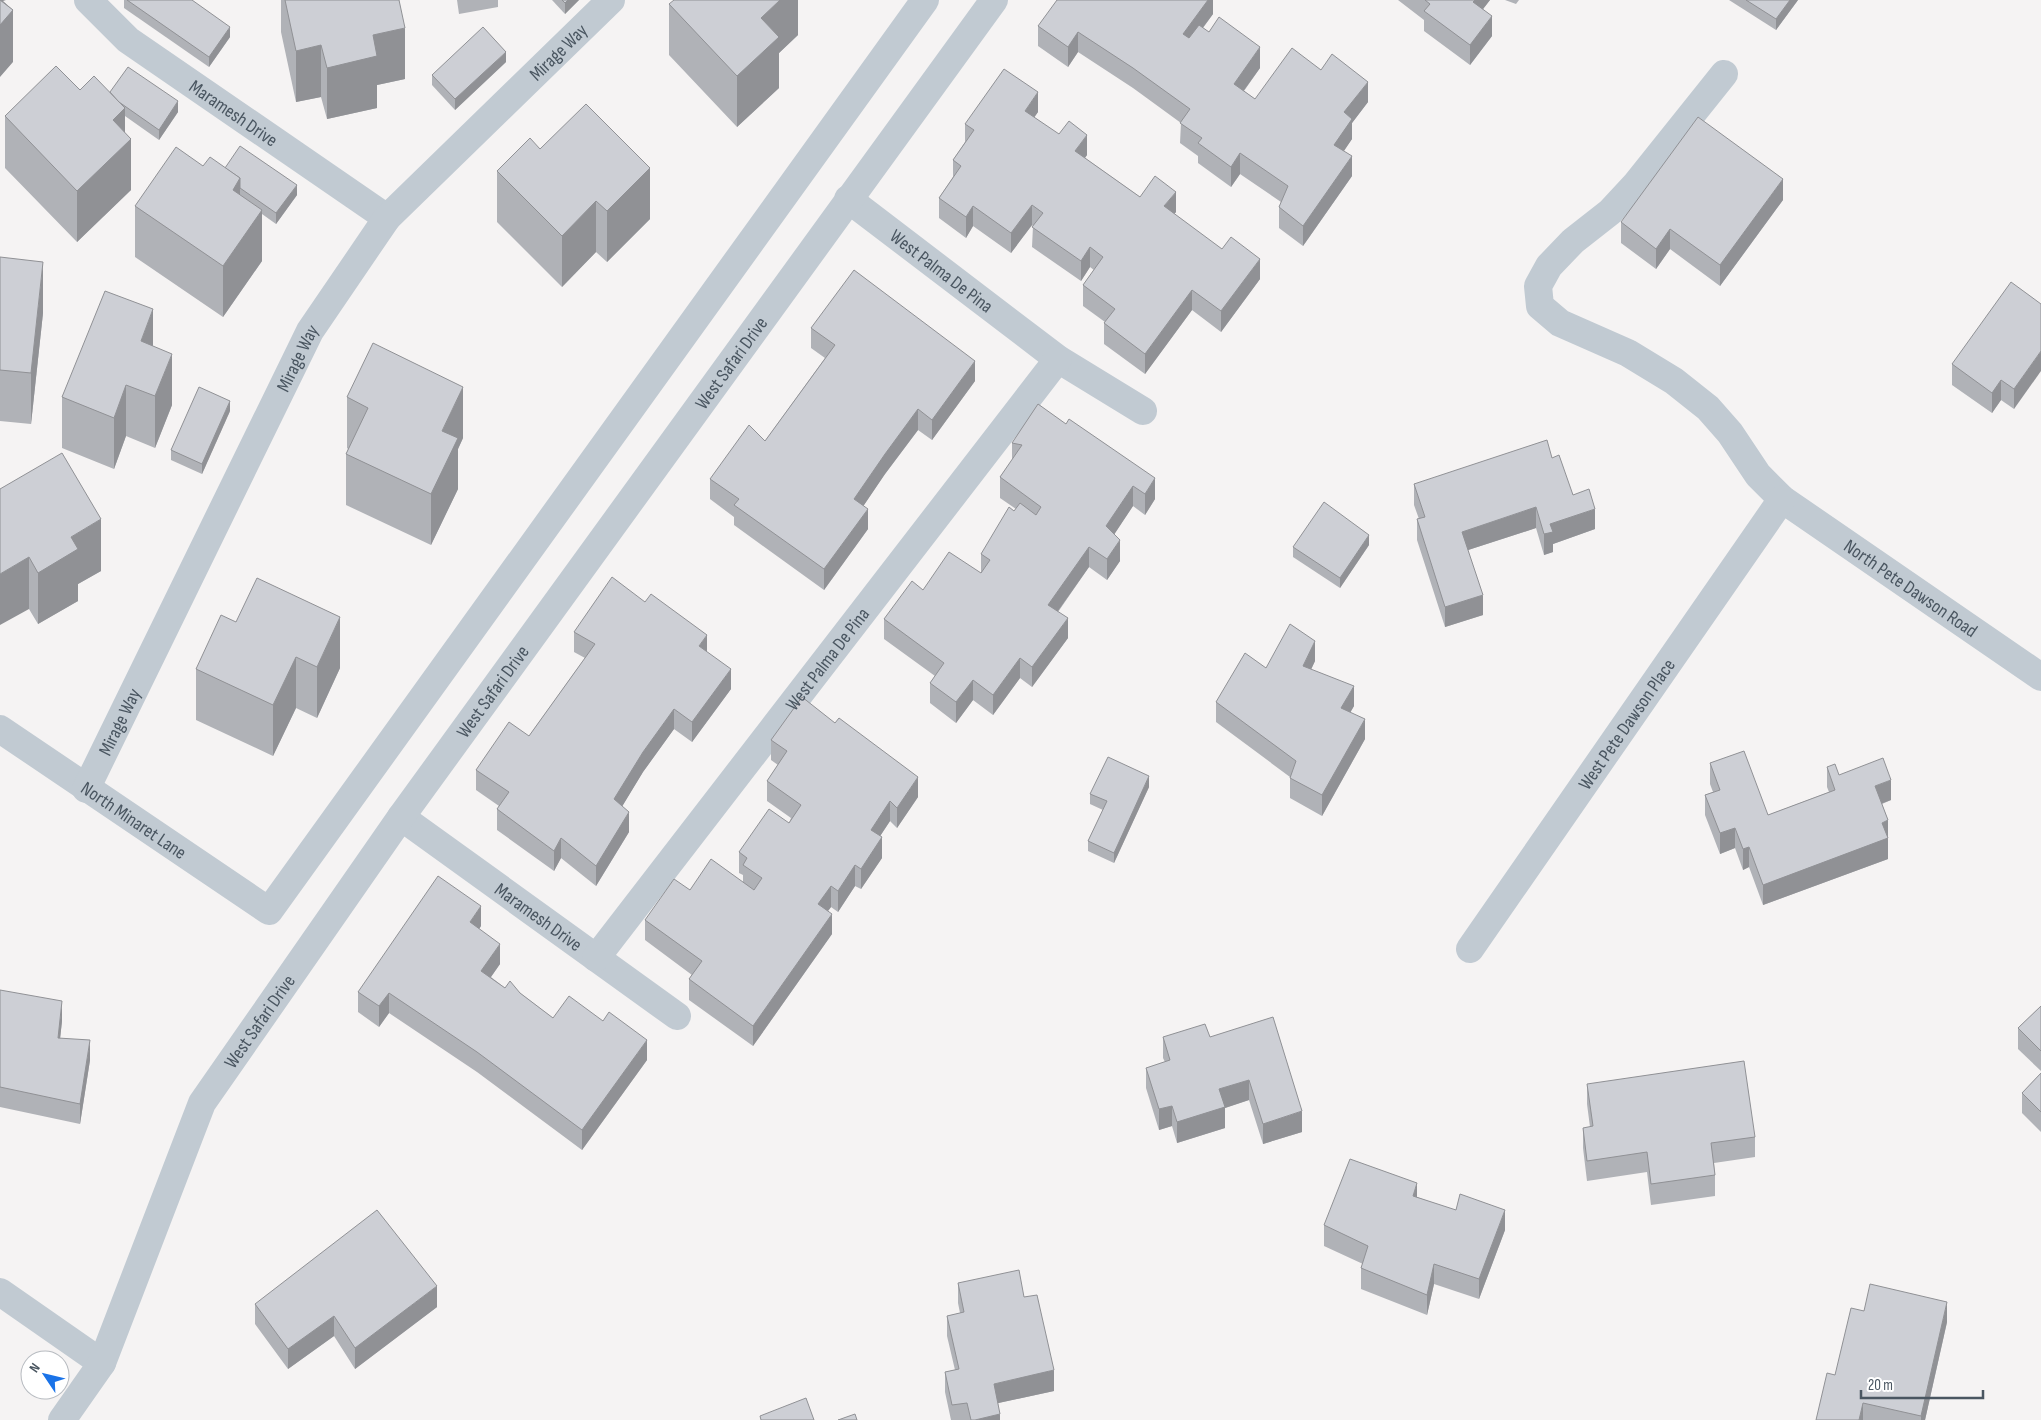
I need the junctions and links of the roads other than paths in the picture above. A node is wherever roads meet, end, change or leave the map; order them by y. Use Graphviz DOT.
graph roads {
  1 [pos="88,0"];
  2 [pos="611,0"];
  3 [pos="925,0"];
  4 [pos="994,0"];
  5 [pos="1724,74"];
  6 [pos="848,199"];
  7 [pos="388,218"];
  8 [pos="1058,359"];
  9 [pos="1143,411"];
  10 [pos="1782,499"];
  11 [pos="2041,677"];
  12 [pos="0,729"];
  13 [pos="86,789"];
  14 [pos="401,818"];
  15 [pos="1470,949"];
  16 [pos="596,958"];
  17 [pos="677,1016"];
  18 [pos="0,1292"];
  19 [pos="102,1362"];
  20 [pos="62,1420"];
  1 -- 7 [label="street, Maramesh Drive"];
  2 -- 7 [label="street, Mirage Way"];
  3 -- 13 [label="street, North Minaret Lane"];
  4 -- 6 [label="street, West Safari Drive"];
  5 -- 10 [label="street, North Pete Dawson Road"];
  6 -- 8 [label="street, West Palma De Pina"];
  6 -- 14 [label="street, West Safari Drive"];
  7 -- 13 [label="street, Mirage Way"];
  8 -- 9 [label="street, West Palma De Pina"];
  8 -- 16 [label="street, West Palma De Pina"];
  10 -- 11 [label="street, North Pete Dawson Road"];
  10 -- 15 [label="street, West Pete Dawson Place"];
  12 -- 13 [label="street, North Minaret Lane"];
  14 -- 16 [label="street, Maramesh Drive"];
  14 -- 19 [label="street, West Safari Drive"];
  16 -- 17 [label="street, Maramesh Drive"];
  18 -- 19 [label="street"];
  19 -- 20 [label="street, West Safari Drive"];
}
